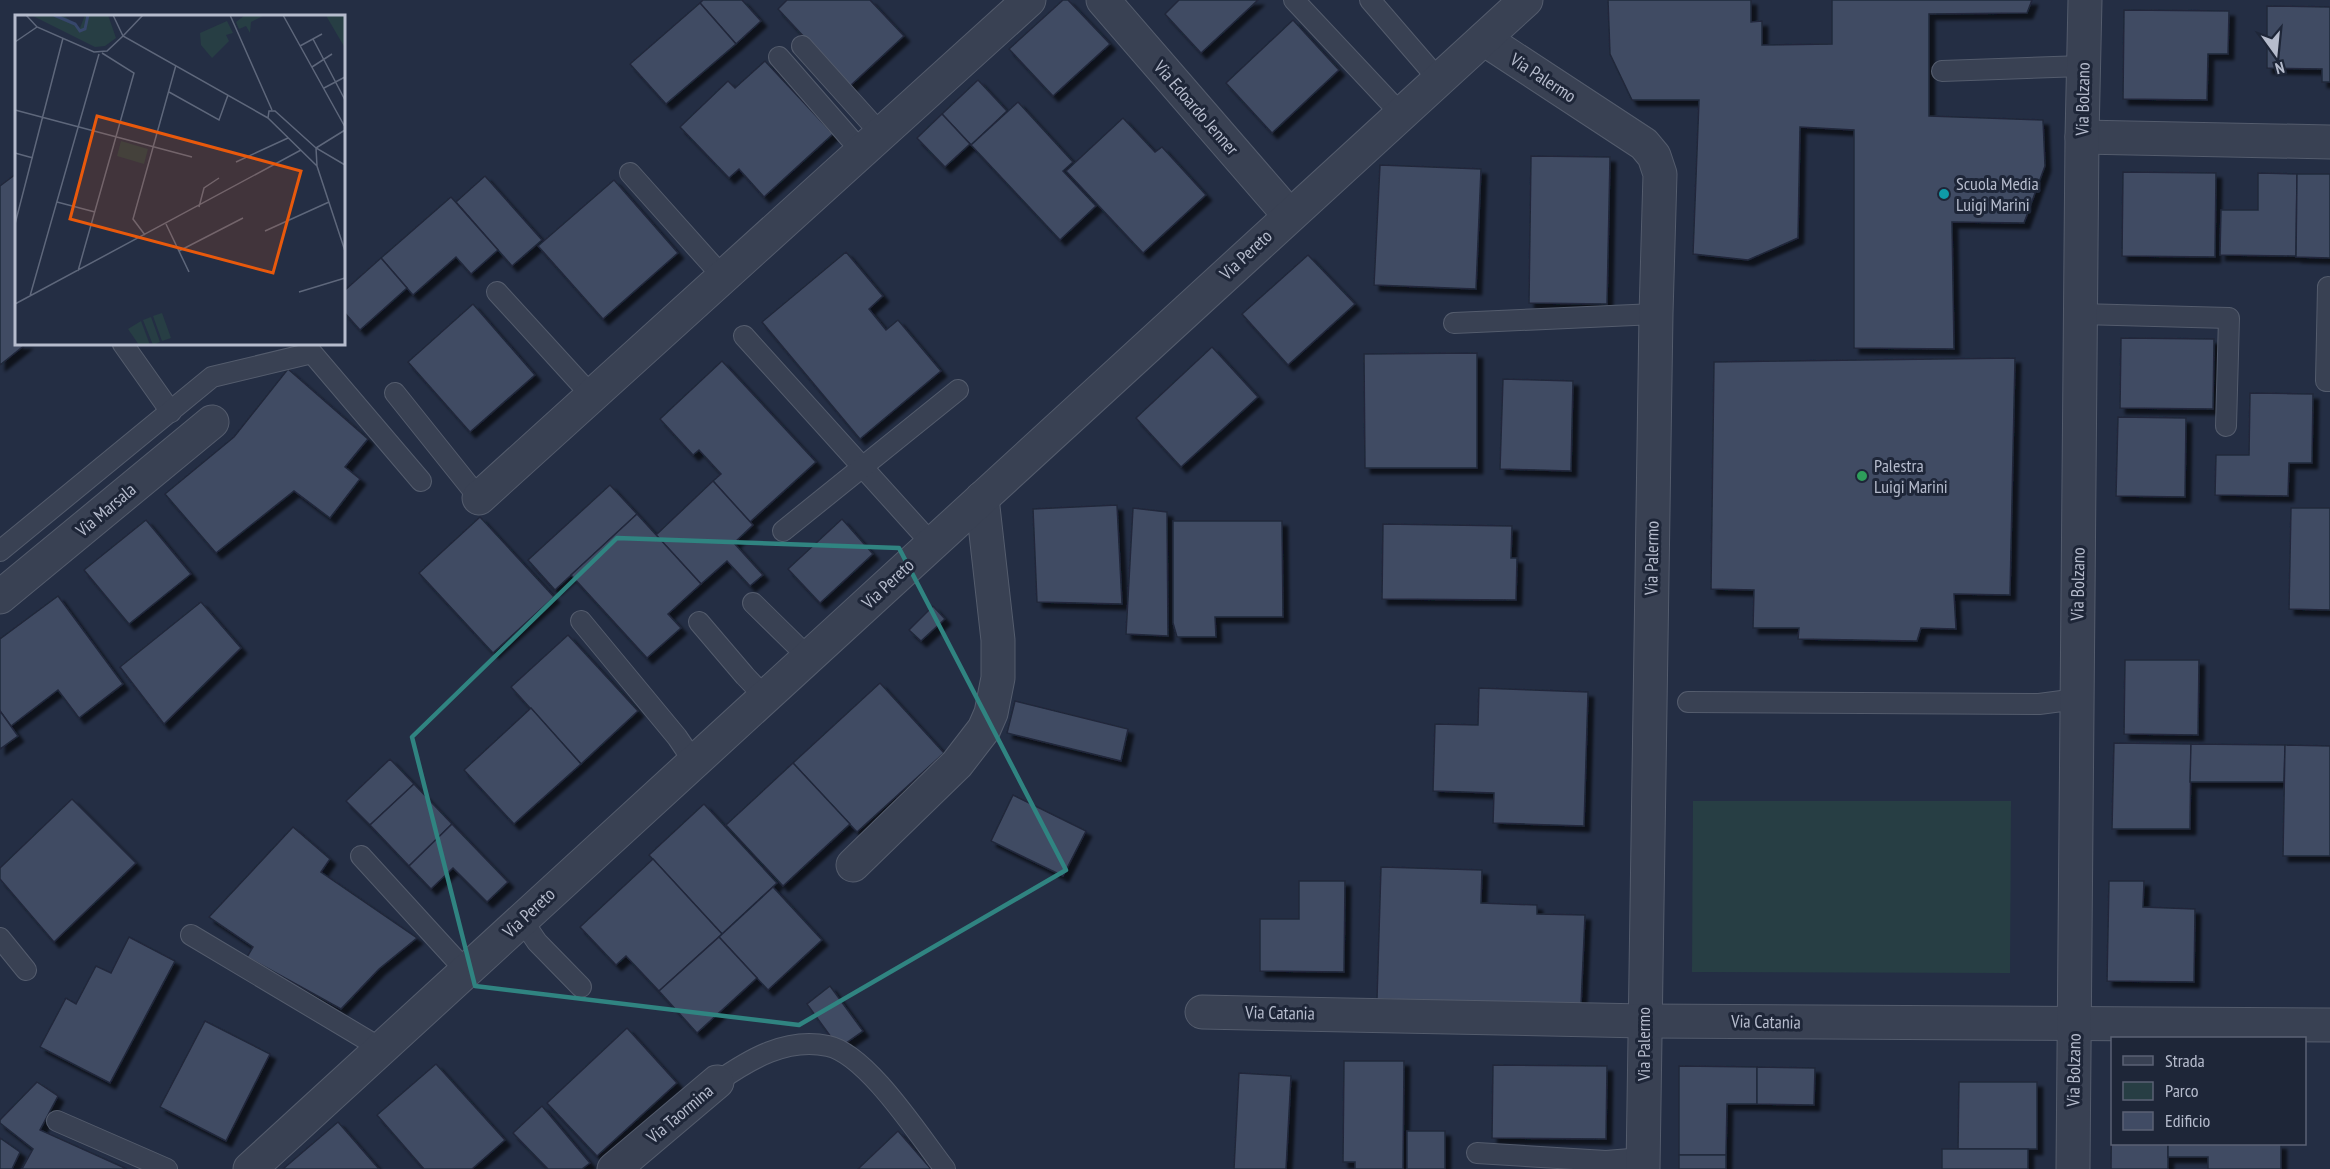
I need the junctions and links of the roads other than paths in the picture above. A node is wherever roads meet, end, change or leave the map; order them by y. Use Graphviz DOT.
graph roads {
  1 [pos="1029,0"];
  2 [pos="1103,0"];
  3 [pos="1294,0"];
  4 [pos="1370,0"];
  5 [pos="1526,0"];
  6 [pos="2085,0"];
  7 [pos="1484,39"];
  8 [pos="802,46"];
  9 [pos="779,57"];
  10 [pos="2083,66"];
  11 [pos="1942,70"];
  12 [pos="1439,80"];
  13 [pos="1401,114"];
  14 [pos="2082,137"];
  15 [pos="2330,142"];
  16 [pos="871,143"];
  17 [pos="630,173"];
  18 [pos="1289,215"];
  19 [pos="723,277"];
  20 [pos="2328,287"];
  21 [pos="497,292"];
  22 [pos="1656,314"];
  23 [pos="2080,314"];
  24 [pos="1454,323"];
  25 [pos="744,336"];
  26 [pos="124,345"];
  27 [pos="2330,381"];
  28 [pos="958,390"];
  29 [pos="395,393"];
  30 [pos="592,396"];
  31 [pos="171,412"];
  32 [pos="212,422"];
  33 [pos="2226,426"];
  34 [pos="862,467"];
  35 [pos="421,481"];
  36 [pos="479,498"];
  37 [pos="982,498"];
  38 [pos="783,531"];
  39 [pos="932,544"];
  40 [pos="1,549"];
  41 [pos="0,597"];
  42 [pos="753,603"];
  43 [pos="581,621"];
  44 [pos="699,622"];
  45 [pos="808,657"];
  46 [pos="765,697"];
  47 [pos="2077,699"];
  48 [pos="1688,702"];
  49 [pos="694,762"];
  50 [pos="361,856"];
  51 [pos="853,866"];
  52 [pos="522,920"];
  53 [pos="191,935"];
  54 [pos="0,938"];
  55 [pos="26,970"];
  56 [pos="466,971"];
  57 [pos="581,987"];
  58 [pos="1202,1012"];
  59 [pos="1644,1021"];
  60 [pos="2074,1025"];
  61 [pos="2330,1025"];
  62 [pos="382,1049"];
  63 [pos="717,1082"];
  64 [pos="57,1121"];
  65 [pos="1477,1153"];
  66 [pos="1643,1164"];
  67 [pos="168,1169"];
  68 [pos="250,1169"];
  69 [pos="614,1169"];
  70 [pos="945,1169"];
  71 [pos="2073,1169"];
  1 -- 16 [label="street"];
  2 -- 18 [label="street, Via Edoardo Jenner"];
  3 -- 13 [label="lane"];
  4 -- 12 [label="lane"];
  5 -- 7 [label="street, Via Pereto"];
  6 -- 10 [label="street, Via Bolzano"];
  7 -- 12 [label="street, Via Pereto"];
  7 -- 22 [label="street, Via Palermo"];
  8 -- 16 [label="lane"];
  9 -- 16 [label="lane"];
  10 -- 11 [label="lane"];
  10 -- 14 [label="street, Via Bolzano"];
  12 -- 13 [label="street, Via Pereto"];
  13 -- 18 [label="street, Via Pereto"];
  14 -- 15 [label="street"];
  14 -- 23 [label="street, Via Bolzano"];
  16 -- 19 [label="street"];
  17 -- 19 [label="lane"];
  18 -- 37 [label="street, Via Pereto"];
  19 -- 30 [label="street"];
  20 -- 27 [label="lane"];
  21 -- 30 [label="lane"];
  22 -- 24 [label="lane"];
  22 -- 59 [label="street, Via Palermo"];
  23 -- 33 [label="lane"];
  23 -- 47 [label="street, Via Bolzano"];
  25 -- 34 [label="lane"];
  26 -- 31 [label="lane"];
  28 -- 34 [label="lane"];
  29 -- 36 [label="lane"];
  30 -- 36 [label="street"];
  31 -- 35 [label="lane"];
  31 -- 40 [label="lane"];
  32 -- 41 [label="street, Via Marsala"];
  34 -- 38 [label="lane"];
  34 -- 39 [label="lane"];
  37 -- 39 [label="street, Via Pereto"];
  37 -- 51 [label="street"];
  39 -- 45 [label="street, Via Pereto"];
  42 -- 45 [label="lane"];
  43 -- 49 [label="lane"];
  44 -- 46 [label="lane"];
  45 -- 46 [label="street, Via Pereto"];
  46 -- 49 [label="street, Via Pereto"];
  47 -- 48 [label="lane"];
  47 -- 60 [label="street, Via Bolzano"];
  49 -- 52 [label="street, Via Pereto"];
  50 -- 56 [label="lane"];
  52 -- 56 [label="street, Via Pereto"];
  52 -- 57 [label="lane"];
  53 -- 62 [label="lane"];
  54 -- 55 [label="lane"];
  56 -- 62 [label="street, Via Pereto"];
  58 -- 59 [label="street, Via Catania"];
  59 -- 60 [label="street, Via Catania"];
  59 -- 66 [label="street, Via Palermo"];
  60 -- 61 [label="street, Via Catania"];
  60 -- 71 [label="street, Via Bolzano"];
  62 -- 68 [label="street, Via Pereto"];
  63 -- 69 [label="street, Via Taormina"];
  63 -- 70 [label="lane"];
  64 -- 67 [label="lane"];
  65 -- 66 [label="lane"];
}
